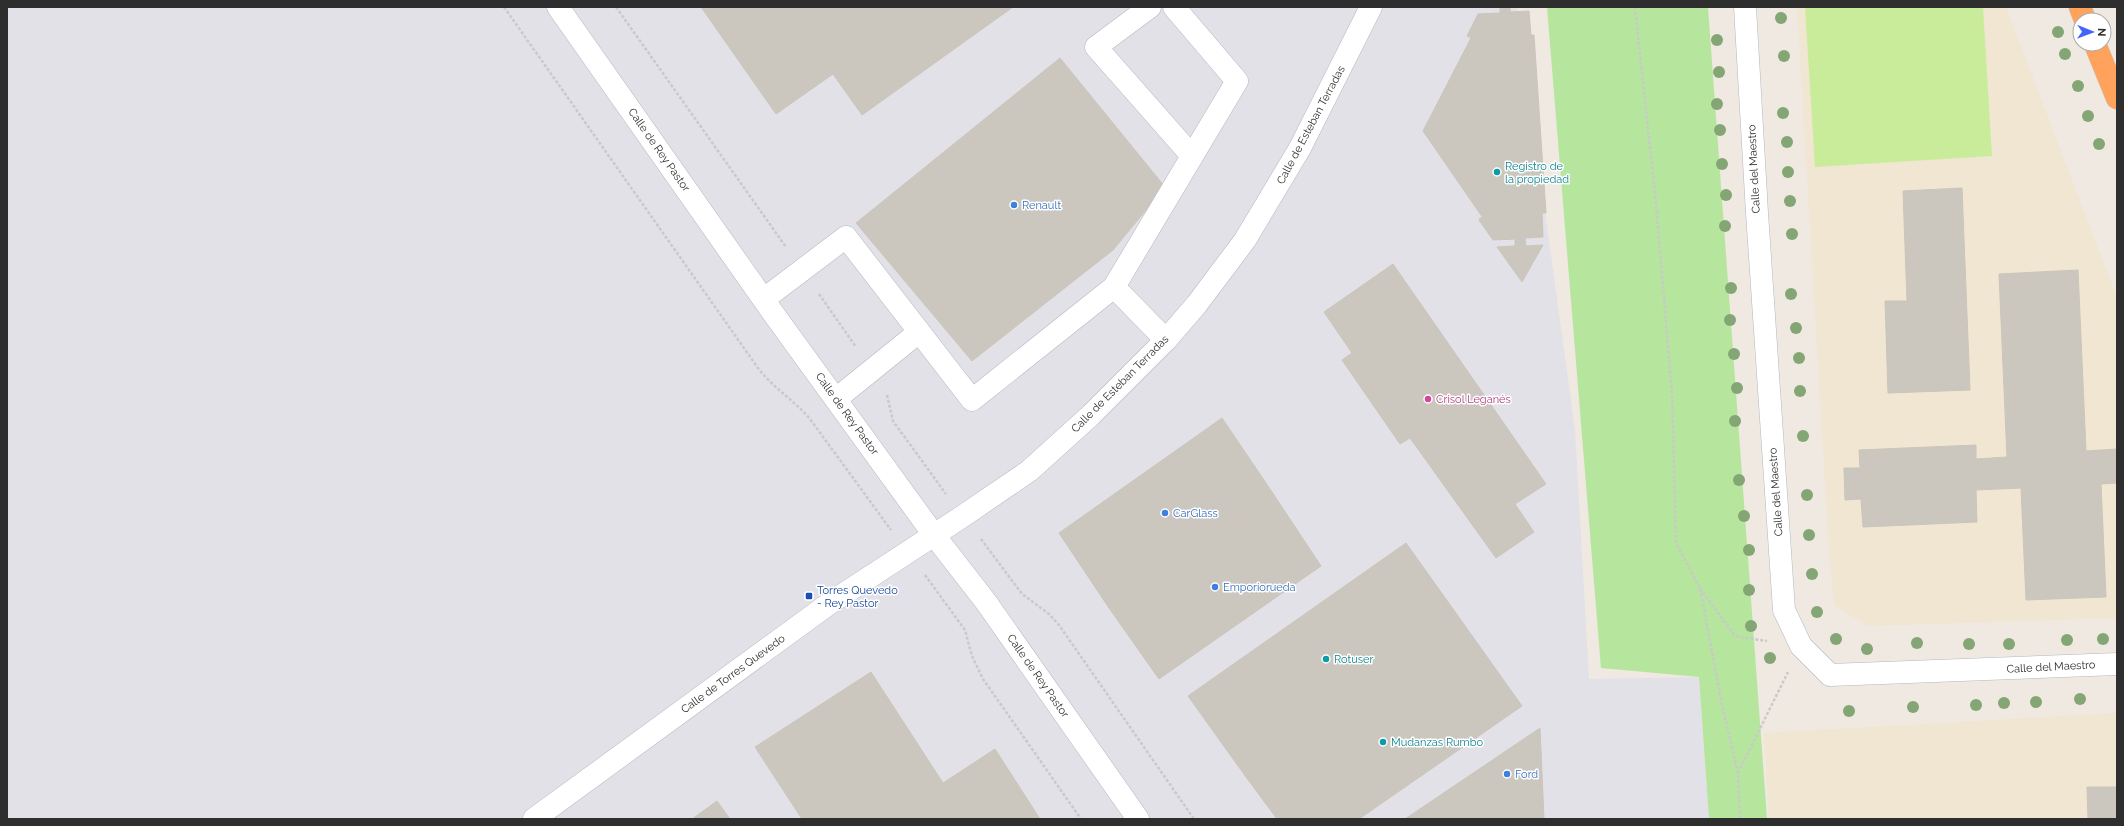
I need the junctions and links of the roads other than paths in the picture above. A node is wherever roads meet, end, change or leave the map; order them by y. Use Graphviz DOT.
graph roads {
  1 [pos="558,7"];
  2 [pos="1150,7"];
  3 [pos="1174,7"];
  4 [pos="1371,7"];
  5 [pos="1745,7"];
  6 [pos="2098,52"];
  7 [pos="2117,98"];
  8 [pos="1192,156"];
  9 [pos="1114,287"];
  10 [pos="764,299"];
  11 [pos="919,332"];
  12 [pos="1166,340"];
  13 [pos="836,399"];
  14 [pos="934,534"];
  15 [pos="2117,664"];
  16 [pos="534,819"];
  17 [pos="1138,819"];
  1 -- 10 [label="street, Calle de Rey Pastor"];
  2 -- 8 [label="street"];
  3 -- 8 [label="street"];
  4 -- 12 [label="street, Calle de Esteban Terradas"];
  5 -- 15 [label="street, Calle del Maestro"];
  6 -- 7 [label="highway"];
  8 -- 9 [label="street"];
  9 -- 11 [label="street"];
  9 -- 12 [label="street"];
  10 -- 11 [label="street"];
  10 -- 13 [label="street, Calle de Rey Pastor"];
  11 -- 13 [label="street"];
  12 -- 14 [label="street, Calle de Esteban Terradas"];
  13 -- 14 [label="street, Calle de Rey Pastor"];
  14 -- 16 [label="street, Calle de Torres Quevedo"];
  14 -- 17 [label="street, Calle de Rey Pastor"];
}
